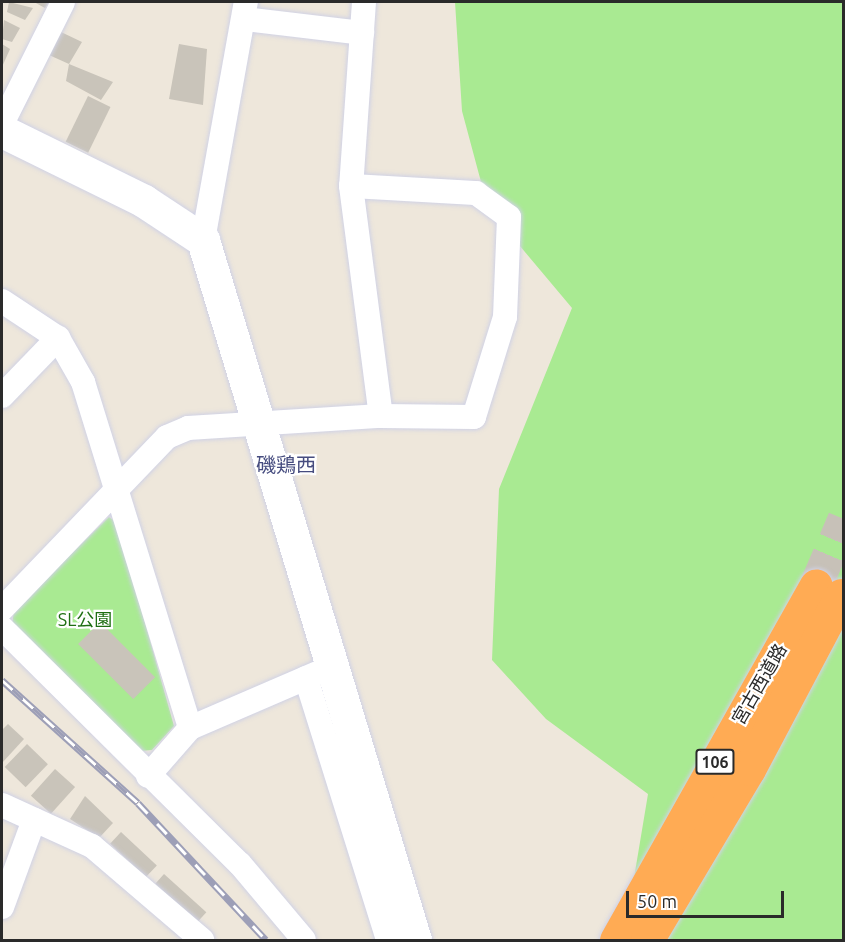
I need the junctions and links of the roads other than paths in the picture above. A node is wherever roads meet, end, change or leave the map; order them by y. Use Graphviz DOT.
graph roads {
  1 [pos="63,2"];
  2 [pos="364,2"];
  3 [pos="246,10"];
  4 [pos="362,33"];
  5 [pos="2,124"];
  6 [pos="2,131"];
  7 [pos="351,186"];
  8 [pos="203,240"];
  9 [pos="2,301"];
  10 [pos="58,338"];
  11 [pos="2,396"];
  12 [pos="381,416"];
  13 [pos="263,424"];
  14 [pos="114,490"];
  15 [pos="2,609"];
  16 [pos="2,628"];
  17 [pos="320,672"];
  18 [pos="190,728"];
  19 [pos="148,776"];
  20 [pos="2,805"];
  21 [pos="34,820"];
  22 [pos="2,907"];
  23 [pos="202,940"];
  24 [pos="304,940"];
  25 [pos="388,940"];
  26 [pos="416,940"];
  27 [pos="616,940"];
  28 [pos="647,940"];
  1 -- 5 [label="street"];
  2 -- 4 [label="street"];
  3 -- 4 [label="street"];
  3 -- 8 [label="street"];
  4 -- 7 [label="street"];
  6 -- 8 [label="street"];
  7 -- 12 [label="street"];
  7 -- 12 [label="street"];
  8 -- 13 [label="street"];
  9 -- 10 [label="street"];
  10 -- 11 [label="street"];
  10 -- 14 [label="street"];
  12 -- 13 [label="street"];
  13 -- 14 [label="street"];
  13 -- 17 [label="street"];
  14 -- 15 [label="street"];
  14 -- 18 [label="street"];
  16 -- 19 [label="street"];
  17 -- 18 [label="street"];
  17 -- 25 [label="street"];
  17 -- 26 [label="street"];
  18 -- 19 [label="street"];
  19 -- 24 [label="street"];
  20 -- 21 [label="street"];
  21 -- 22 [label="street"];
  21 -- 23 [label="street"];
  27 -- 28 [label="highway, 宮古西道路 / 106"];
}
